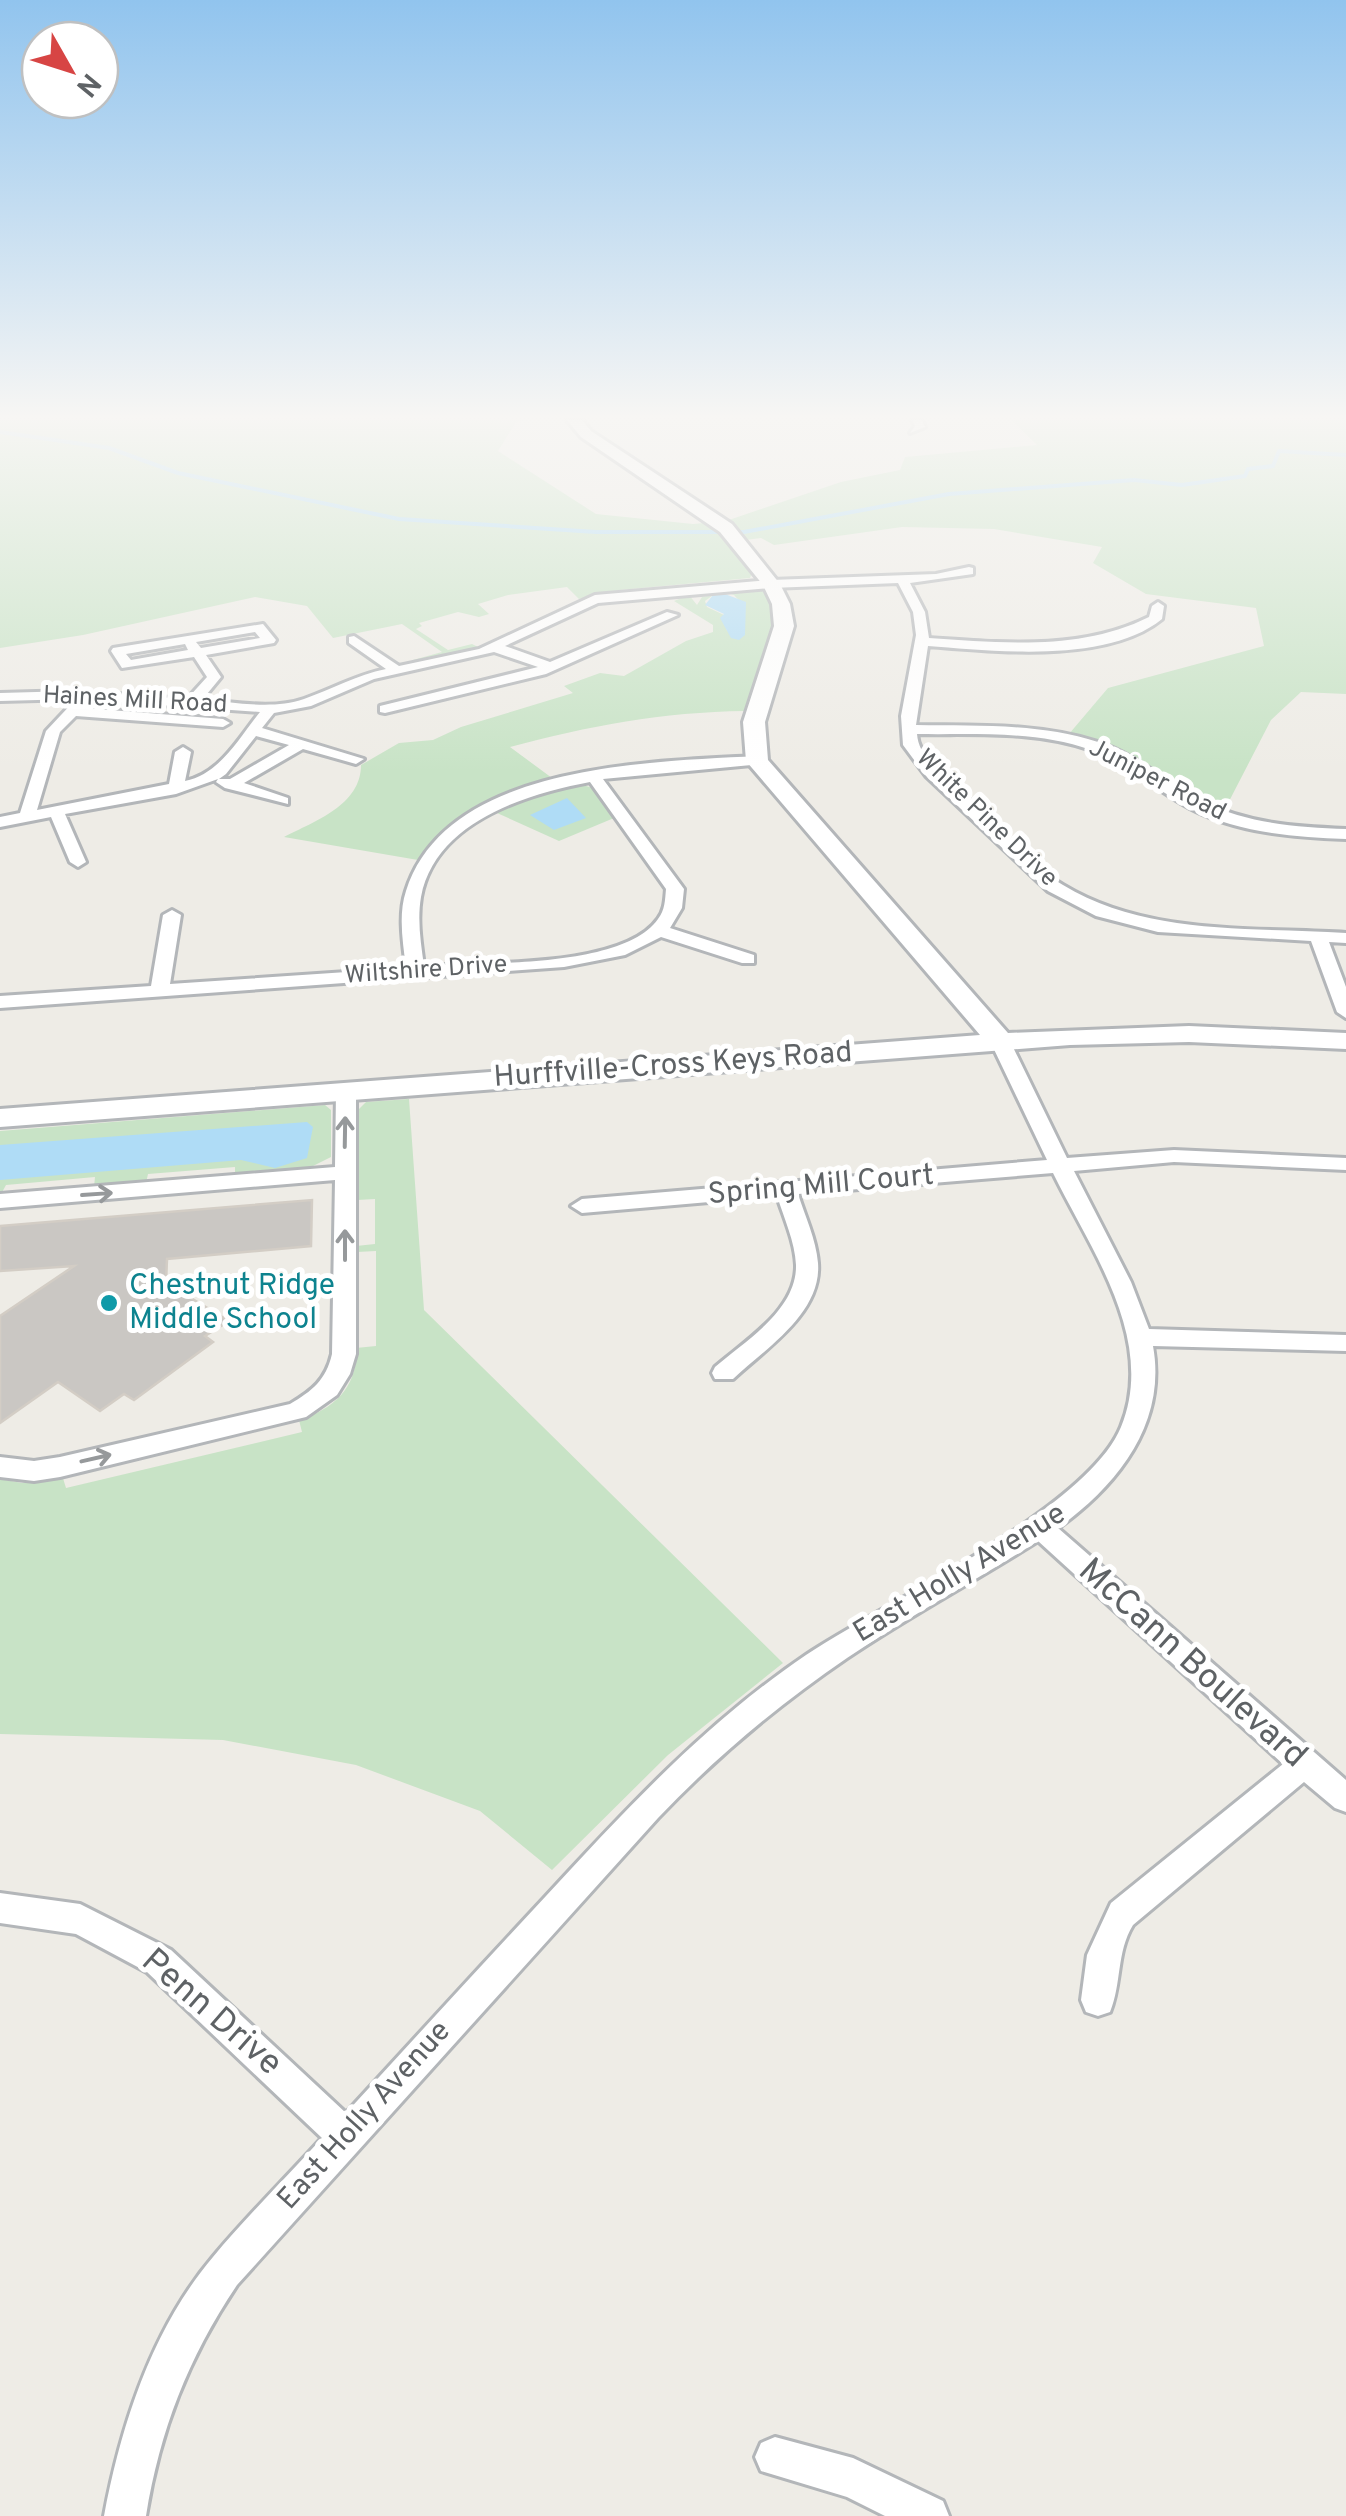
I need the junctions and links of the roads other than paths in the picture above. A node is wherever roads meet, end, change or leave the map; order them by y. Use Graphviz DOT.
graph roads {
  1 [pos="734,537"];
  2 [pos="969,571"];
  3 [pos="902,580"];
  4 [pos="771,584"];
  5 [pos="1158,606"];
  6 [pos="672,615"];
  7 [pos="188,639"];
  8 [pos="354,640"];
  9 [pos="923,642"];
  10 [pos="494,647"];
  11 [pos="197,653"];
  12 [pos="551,667"];
  13 [pos="398,670"];
  14 [pos="206,690"];
  15 [pos="284,695"];
  16 [pos="88,696"];
  17 [pos="0,697"];
  18 [pos="192,704"];
  19 [pos="270,709"];
  20 [pos="385,709"];
  21 [pos="72,711"];
  22 [pos="223,722"];
  23 [pos="907,728"];
  24 [pos="255,731"];
  25 [pos="301,744"];
  26 [pos="183,752"];
  27 [pos="356,759"];
  28 [pos="758,761"];
  29 [pos="592,774"];
  30 [pos="211,778"];
  31 [pos="230,784"];
  32 [pos="176,789"];
  33 [pos="282,802"];
  34 [pos="26,816"];
  35 [pos="58,816"];
  36 [pos="0,822"];
  37 [pos="0,834"];
  38 [pos="1346,834"];
  39 [pos="78,862"];
  40 [pos="172,914"];
  41 [pos="657,930"];
  42 [pos="1318,937"];
  43 [pos="1346,938"];
  44 [pos="748,959"];
  45 [pos="415,972"];
  46 [pos="160,990"];
  47 [pos="0,1002"];
  48 [pos="1346,1012"];
  49 [pos="1000,1041"];
  50 [pos="1346,1041"];
  51 [pos="346,1091"];
  52 [pos="0,1118"];
  53 [pos="1346,1164"];
  54 [pos="1060,1166"];
  55 [pos="345,1173"];
  56 [pos="786,1190"];
  57 [pos="0,1201"];
  58 [pos="582,1206"];
  59 [pos="1139,1337"];
  60 [pos="1346,1343"];
  61 [pos="724,1373"];
  62 [pos="0,1467"];
  63 [pos="1041,1528"];
  64 [pos="1303,1765"];
  65 [pos="1346,1798"];
  66 [pos="0,1908"];
  67 [pos="1098,2000"];
  68 [pos="346,2136"];
  69 [pos="774,2457"];
  70 [pos="125,2516"];
  71 [pos="928,2516"];
  1 -- 4 [label="street"];
  2 -- 3 [label="street, Haines Mill Road"];
  3 -- 4 [label="street, Haines Mill Road"];
  3 -- 9 [label="street, White Pine Drive"];
  4 -- 10 [label="street, Haines Mill Road"];
  4 -- 28 [label="street"];
  5 -- 9 [label="street"];
  6 -- 12 [label="street"];
  7 -- 11 [label="street"];
  7 -- 11 [label="street"];
  7 -- 11 [label="street"];
  8 -- 13 [label="street"];
  9 -- 23 [label="street, White Pine Drive"];
  10 -- 12 [label="street"];
  10 -- 13 [label="street, Haines Mill Road"];
  11 -- 14 [label="street"];
  12 -- 20 [label="street"];
  13 -- 19 [label="street, Haines Mill Road"];
  14 -- 15 [label="street"];
  14 -- 18 [label="street"];
  16 -- 17 [label="street, Haines Mill Road"];
  16 -- 18 [label="street, Haines Mill Road"];
  16 -- 21 [label="street"];
  18 -- 19 [label="street, Haines Mill Road"];
  19 -- 24 [label="street, Haines Mill Road"];
  21 -- 22 [label="street"];
  21 -- 34 [label="street"];
  23 -- 38 [label="street, Juniper Road"];
  23 -- 42 [label="street, White Pine Drive"];
  24 -- 25 [label="street"];
  24 -- 30 [label="street, Haines Mill Road"];
  25 -- 27 [label="street"];
  25 -- 31 [label="street"];
  26 -- 32 [label="street"];
  28 -- 29 [label="street"];
  28 -- 49 [label="street, East Holly Avenue"];
  29 -- 41 [label="street"];
  29 -- 45 [label="street"];
  30 -- 31 [label="street"];
  30 -- 32 [label="street, Haines Mill Road"];
  31 -- 33 [label="street"];
  32 -- 35 [label="street, Haines Mill Road"];
  34 -- 35 [label="street, Haines Mill Road"];
  34 -- 36 [label="street, Haines Mill Road"];
  35 -- 37 [label="street"];
  35 -- 39 [label="street"];
  40 -- 46 [label="street"];
  41 -- 44 [label="street"];
  41 -- 45 [label="street, Wiltshire Drive"];
  42 -- 43 [label="street, White Pine Drive"];
  42 -- 48 [label="street"];
  45 -- 46 [label="street, Wiltshire Drive"];
  46 -- 47 [label="street, Wiltshire Drive"];
  49 -- 50 [label="street, Hurffville-Cross Keys Road"];
  49 -- 51 [label="street, Hurffville-Cross Keys Road"];
  49 -- 54 [label="street, East Holly Avenue"];
  51 -- 52 [label="street, Hurffville-Cross Keys Road"];
  55 -- 51 [label="street, one-way"];
  53 -- 54 [label="street, Spring Mill Court"];
  54 -- 56 [label="street, Spring Mill Court"];
  54 -- 59 [label="street, East Holly Avenue"];
  57 -- 55 [label="street, one-way"];
  62 -- 55 [label="street, one-way"];
  56 -- 58 [label="street, Spring Mill Court"];
  56 -- 61 [label="street"];
  59 -- 60 [label="street"];
  59 -- 63 [label="street, East Holly Avenue"];
  63 -- 64 [label="street, McCann Boulevard"];
  63 -- 68 [label="street, East Holly Avenue"];
  64 -- 65 [label="street, McCann Boulevard"];
  64 -- 67 [label="street"];
  66 -- 68 [label="street, Penn Drive"];
  68 -- 70 [label="street, East Holly Avenue"];
  69 -- 71 [label="street"];
}
